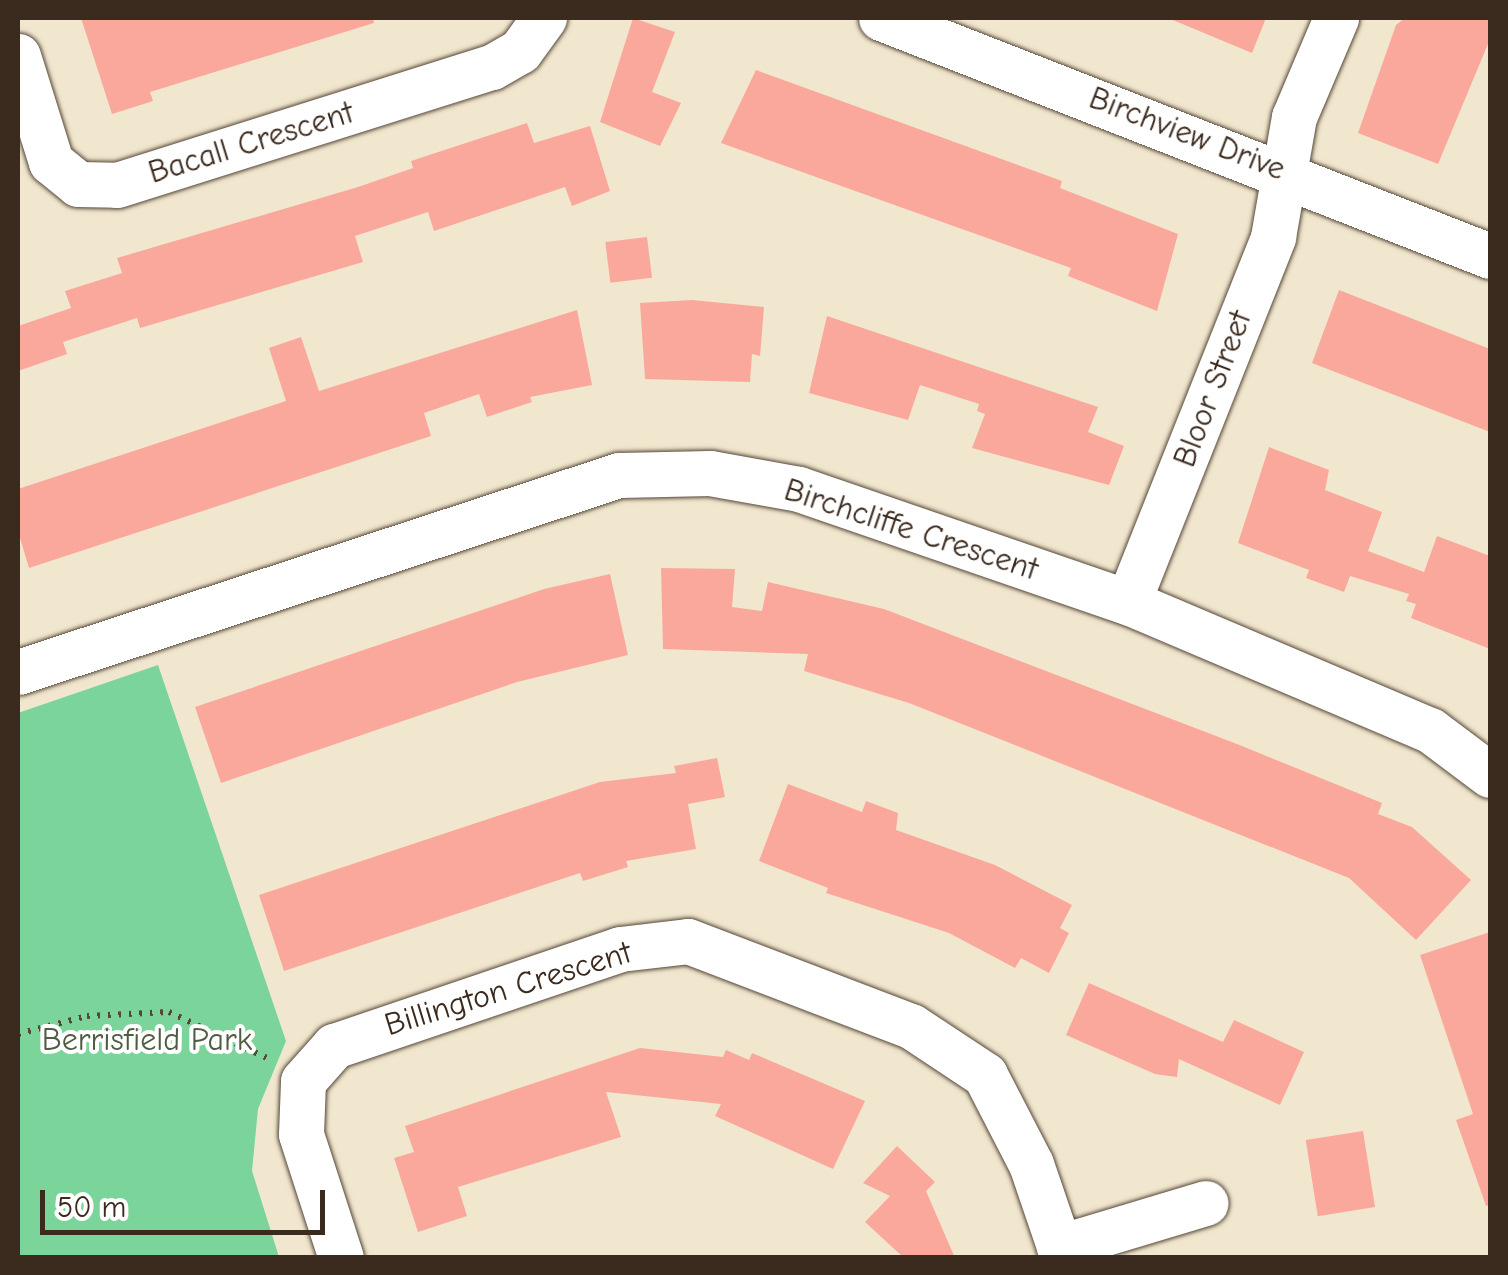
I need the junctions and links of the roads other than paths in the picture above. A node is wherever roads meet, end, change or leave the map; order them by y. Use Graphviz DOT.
graph roads {
  1 [pos="544,18"];
  2 [pos="881,18"];
  3 [pos="1336,18"];
  4 [pos="18,56"];
  5 [pos="1288,173"];
  6 [pos="1490,256"];
  7 [pos="1128,602"];
  8 [pos="18,672"];
  9 [pos="1490,775"];
  10 [pos="1206,1202"];
  11 [pos="1061,1252"];
  12 [pos="341,1258"];
  1 -- 4 [label="street, Bacall Crescent"];
  2 -- 5 [label="street, Birchview Drive"];
  3 -- 5 [label="street, Bloor Street"];
  5 -- 6 [label="street, Birchview Drive"];
  5 -- 7 [label="street, Bloor Street"];
  7 -- 8 [label="street, Birchcliffe Crescent"];
  7 -- 9 [label="street, Birchcliffe Crescent"];
  10 -- 11 [label="street"];
  11 -- 12 [label="street, Billington Crescent"];
}
